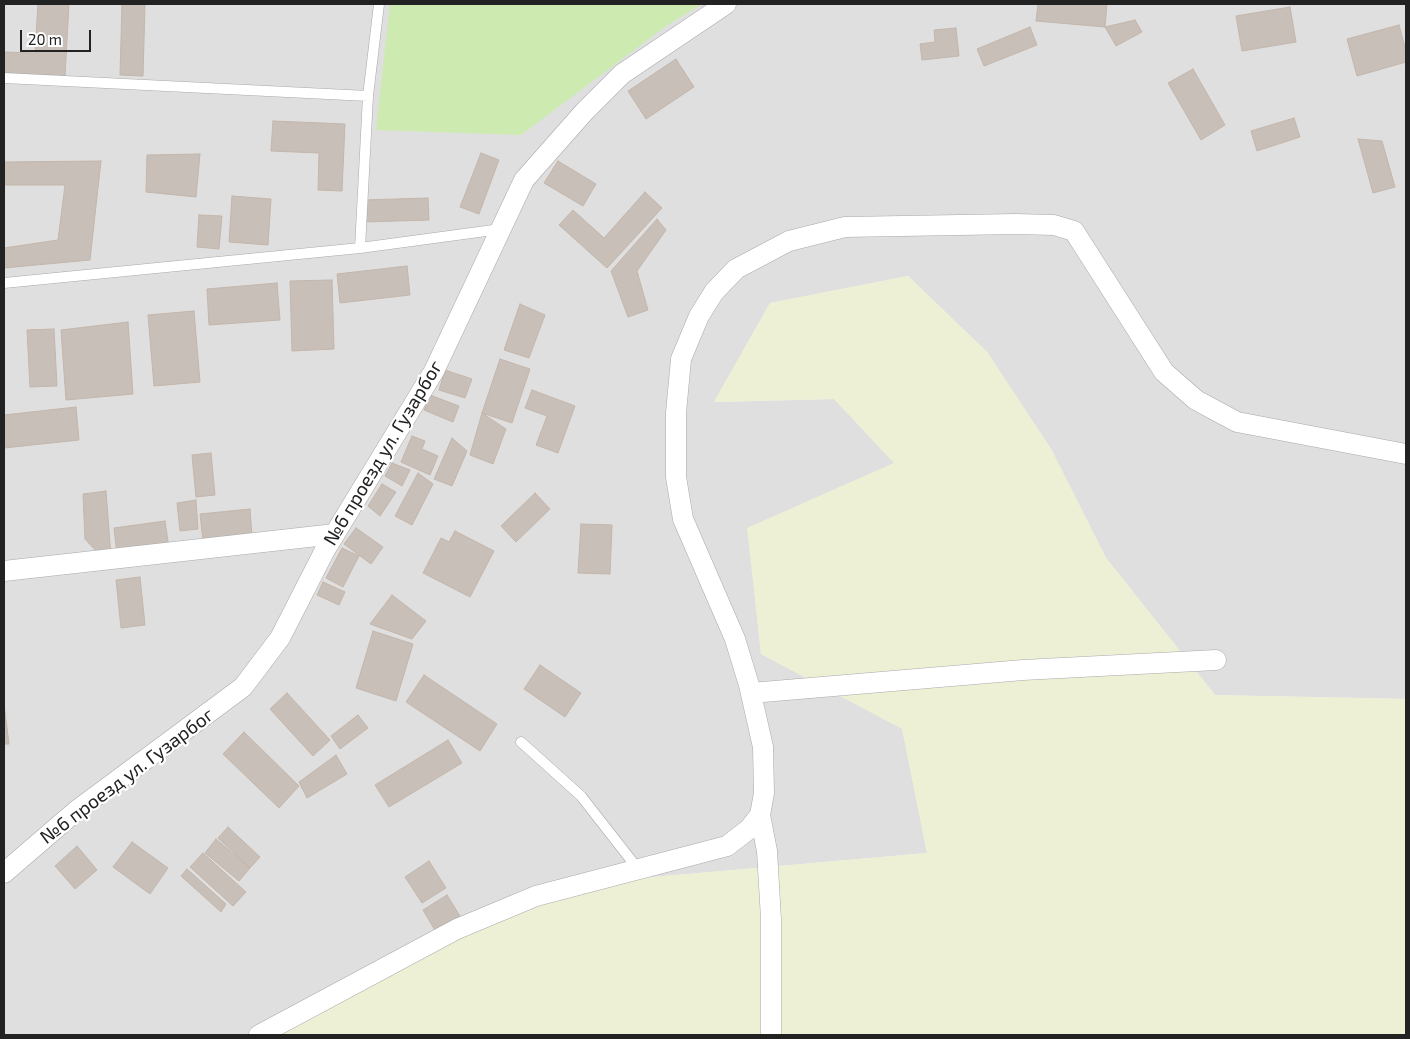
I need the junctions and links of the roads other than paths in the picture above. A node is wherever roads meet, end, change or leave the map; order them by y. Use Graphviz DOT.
graph roads {
  1 [pos="379,4"];
  2 [pos="726,4"];
  3 [pos="4,78"];
  4 [pos="368,96"];
  5 [pos="501,229"];
  6 [pos="360,248"];
  7 [pos="4,283"];
  8 [pos="1406,454"];
  9 [pos="335,534"];
  10 [pos="4,571"];
  11 [pos="1216,660"];
  12 [pos="751,693"];
  13 [pos="521,742"];
  14 [pos="760,815"];
  15 [pos="638,869"];
  16 [pos="4,873"];
  17 [pos="259,1035"];
  18 [pos="771,1035"];
  1 -- 4 [label="lane"];
  2 -- 5 [label="street, №6 проезд ул. Гузарбог"];
  3 -- 4 [label="lane"];
  4 -- 6 [label="lane"];
  5 -- 6 [label="lane"];
  5 -- 9 [label="street, №6 проезд ул. Гузарбог"];
  6 -- 7 [label="lane"];
  8 -- 12 [label="street"];
  9 -- 10 [label="street"];
  9 -- 16 [label="street, №6 проезд ул. Гузарбог"];
  11 -- 12 [label="street"];
  12 -- 14 [label="street"];
  13 -- 15 [label="lane"];
  14 -- 15 [label="street"];
  14 -- 18 [label="street"];
  15 -- 17 [label="street"];
}
